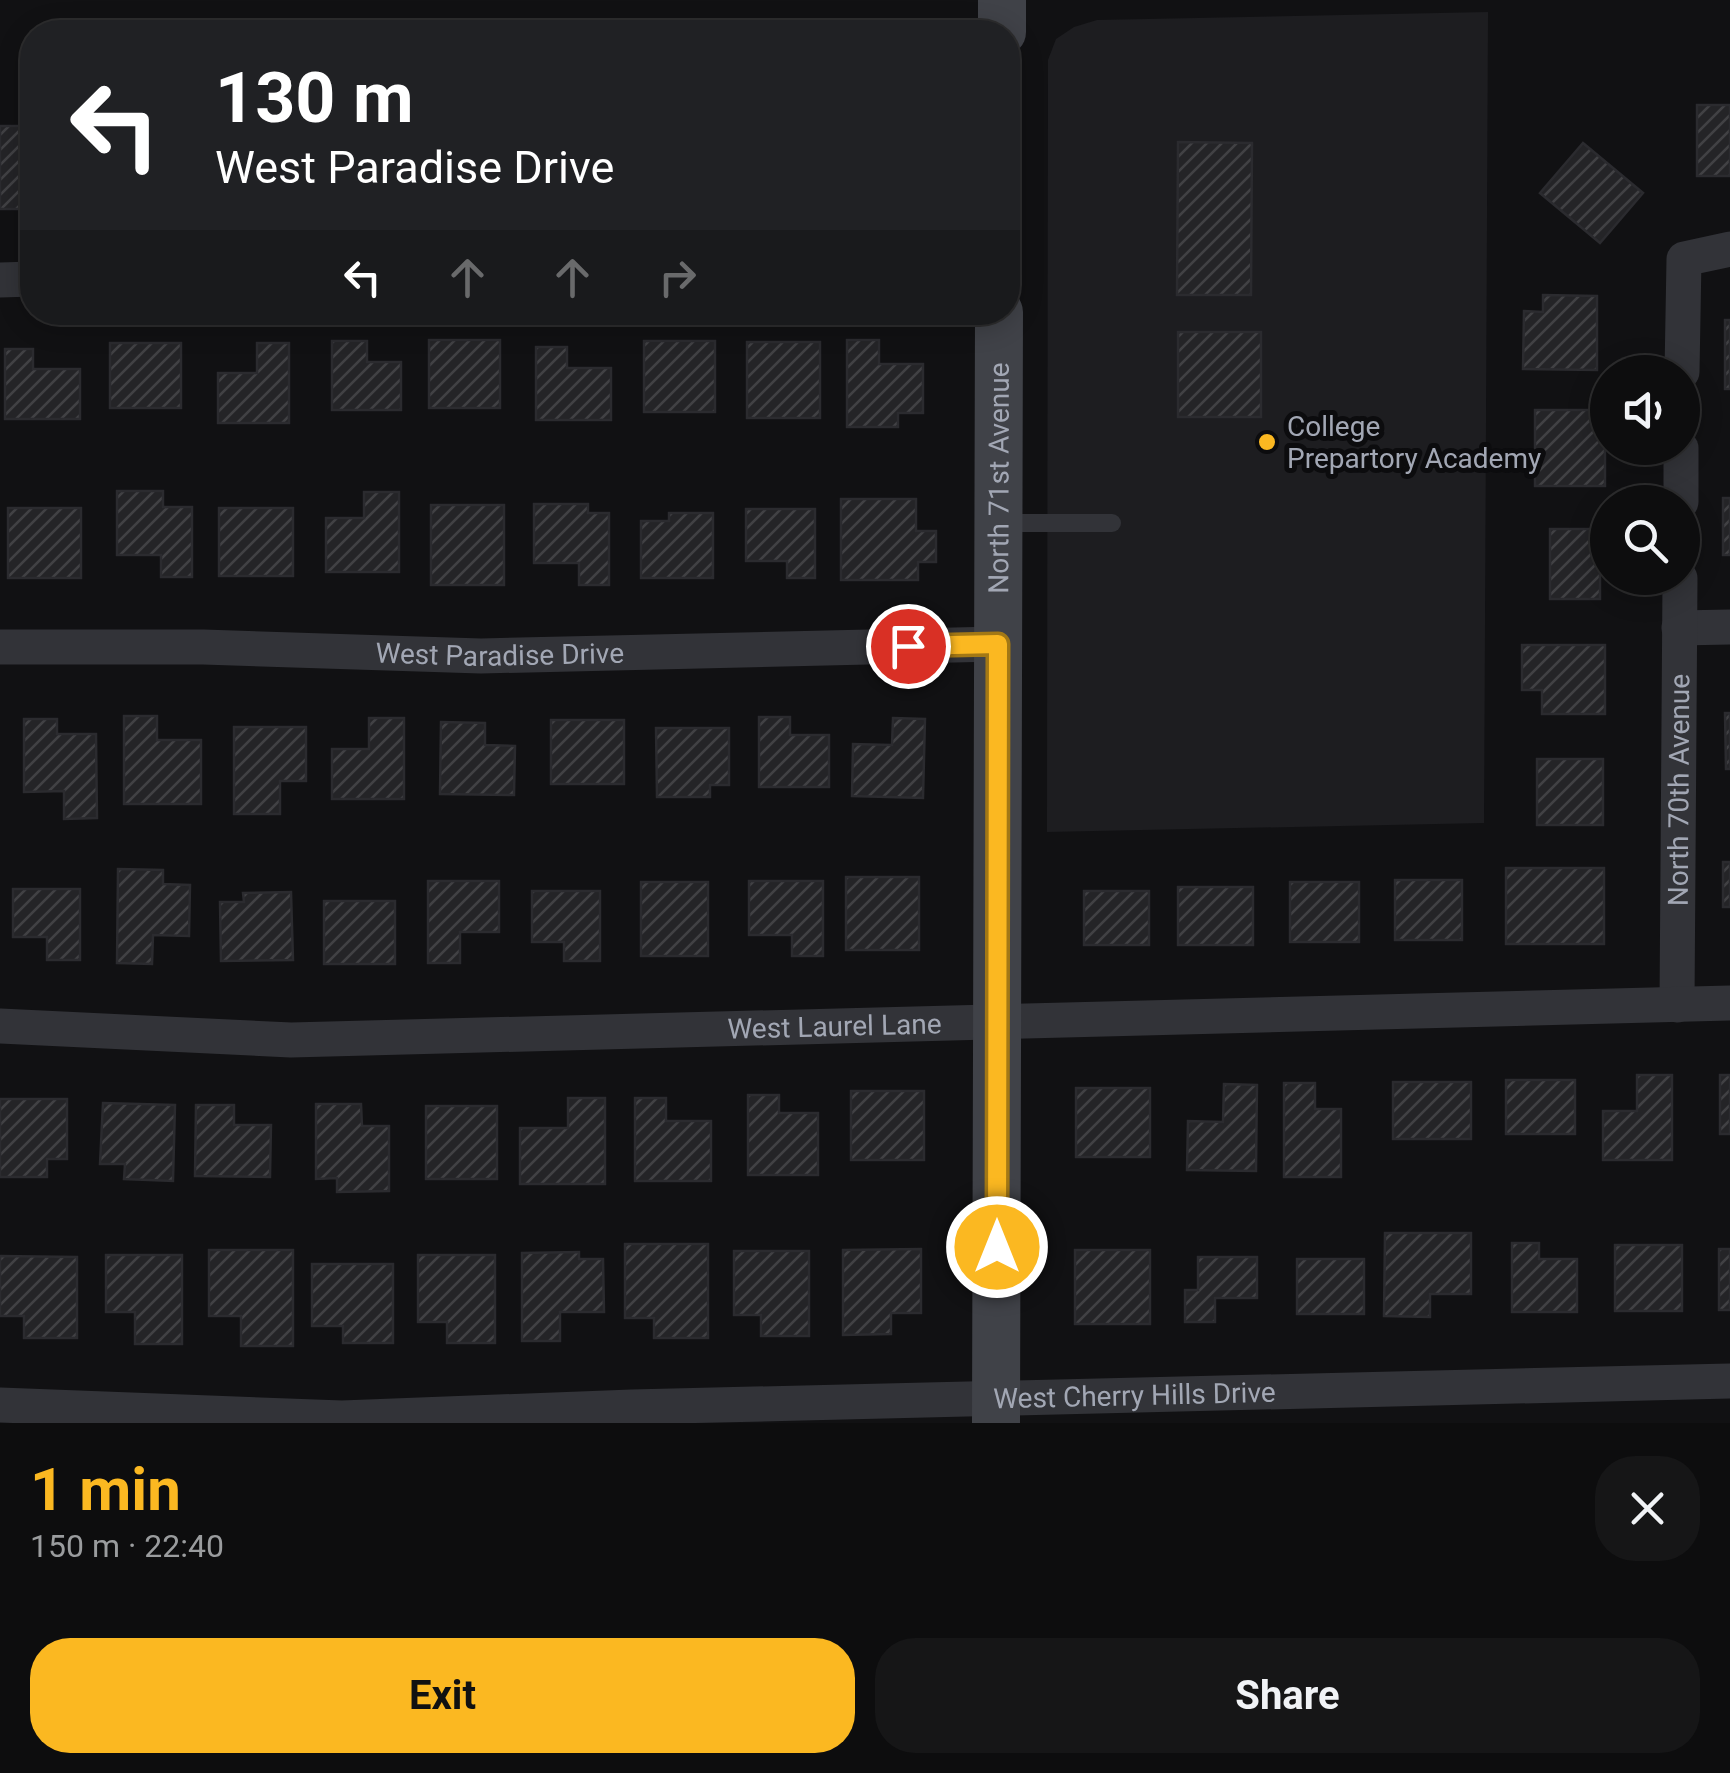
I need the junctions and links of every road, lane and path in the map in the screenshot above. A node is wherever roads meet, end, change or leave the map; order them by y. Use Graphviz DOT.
graph roads {
  1 [pos="1730,250"];
  2 [pos="999,325"];
  3 [pos="1682,355"];
  4 [pos="998,524"];
  5 [pos="1112,524"];
  6 [pos="1680,595"];
  7 [pos="1730,627"];
  8 [pos="1679,628"];
  9 [pos="998,644"];
  10 [pos="0,647"];
  11 [pos="1730,1003"];
  12 [pos="1677,1005"];
  13 [pos="999,1021"];
  14 [pos="0,1026"];
  15 [pos="1730,1380"];
  16 [pos="0,1405"];
  17 [pos="996,1410"];
  1 -- 3 [label="street"];
  2 -- 4 [label="street, North 71st Avenue"];
  4 -- 5 [label="lane"];
  4 -- 9 [label="street, North 71st Avenue"];
  6 -- 8 [label="street, North 70th Avenue"];
  7 -- 8 [label="street"];
  8 -- 12 [label="street, North 70th Avenue"];
  9 -- 10 [label="street, West Paradise Drive"];
  9 -- 13 [label="street, North 71st Avenue"];
  11 -- 12 [label="street, West Laurel Lane"];
  12 -- 13 [label="street, West Laurel Lane"];
  13 -- 14 [label="street, West Laurel Lane"];
  13 -- 17 [label="street, North 71st Avenue"];
  15 -- 17 [label="street, West Cherry Hills Drive"];
  16 -- 17 [label="street, West Cherry Hills Drive"];
}
